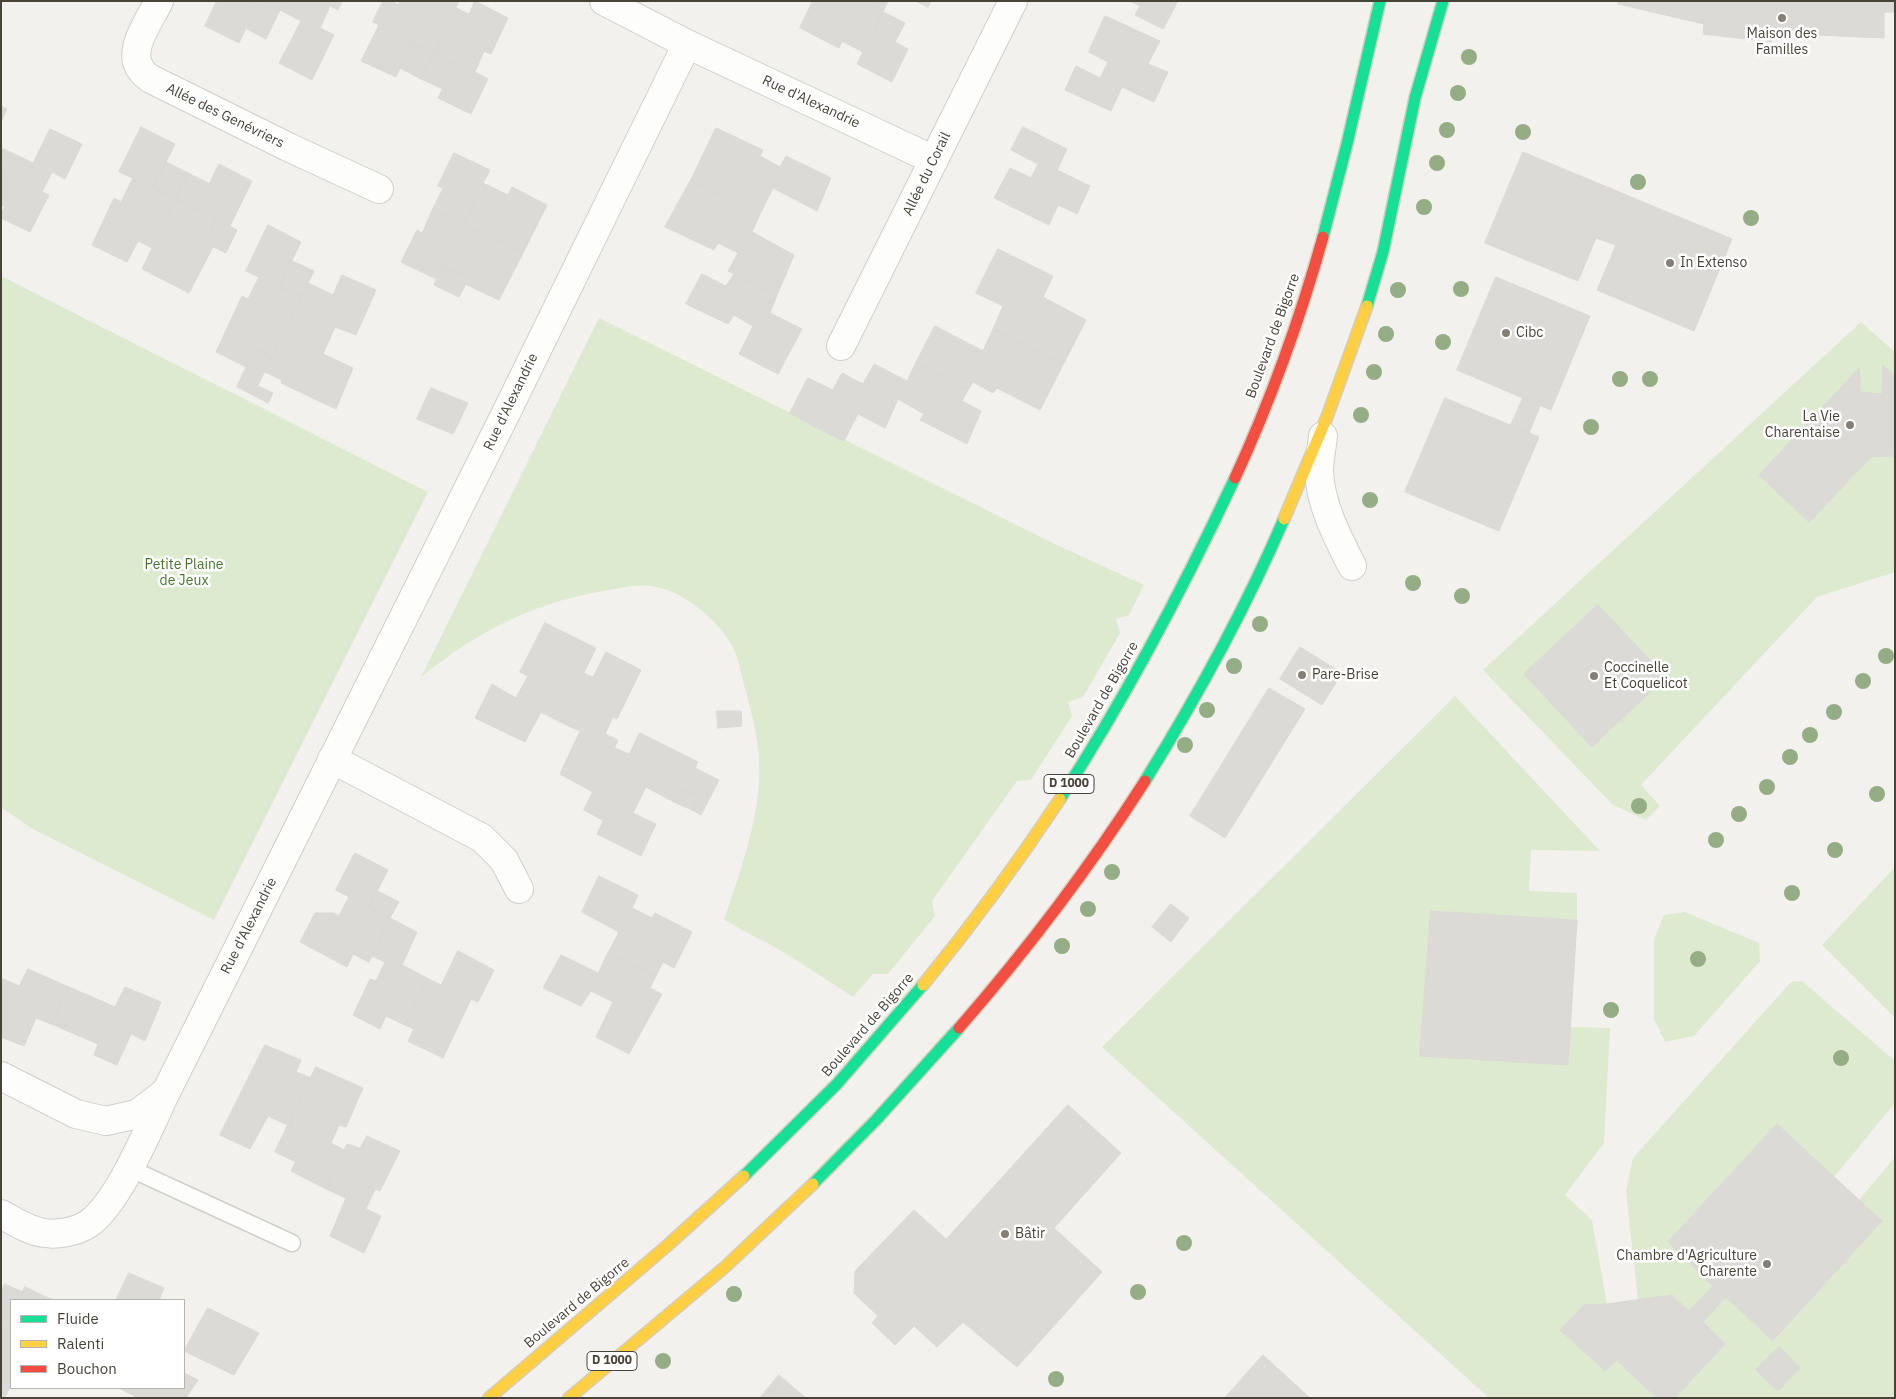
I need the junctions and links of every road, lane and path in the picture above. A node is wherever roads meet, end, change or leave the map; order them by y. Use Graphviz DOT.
graph roads {
  1 [pos="159,1"];
  2 [pos="604,1"];
  3 [pos="1013,1"];
  4 [pos="1380,1"];
  5 [pos="1443,1"];
  6 [pos="687,44"];
  7 [pos="934,160"];
  8 [pos="379,189"];
  9 [pos="841,346"];
  10 [pos="1325,420"];
  11 [pos="1352,566"];
  12 [pos="332,759"];
  13 [pos="519,889"];
  14 [pos="1,1076"];
  15 [pos="166,1092"];
  16 [pos="129,1168"];
  17 [pos="1,1214"];
  18 [pos="292,1244"];
  19 [pos="654,1325"];
  20 [pos="489,1398"];
  21 [pos="569,1398"];
  22 [pos="577,1398"];
  1 -- 8 [label="street, Allée des Genévriers"];
  2 -- 6 [label="street, Rue d'Alexandrie"];
  3 -- 7 [label="street, Allée du Corail"];
  4 -- 20 [label="main road, Boulevard de Bigorre / D 1000"];
  5 -- 10 [label="main road, D 1000"];
  6 -- 7 [label="street, Rue d'Alexandrie"];
  6 -- 12 [label="street, Rue d'Alexandrie"];
  7 -- 9 [label="street, Allée du Corail"];
  10 -- 11 [label="street"];
  10 -- 19 [label="main road, D 1000"];
  12 -- 13 [label="street"];
  12 -- 15 [label="street, Rue d'Alexandrie"];
  14 -- 15 [label="street"];
  15 -- 16 [label="street, Rue d'Alexandrie"];
  16 -- 17 [label="street, Rue d'Alexandrie"];
  16 -- 18 [label="lane"];
  19 -- 21 [label="main road, D 1000"];
  19 -- 22 [label="main road"];
}
